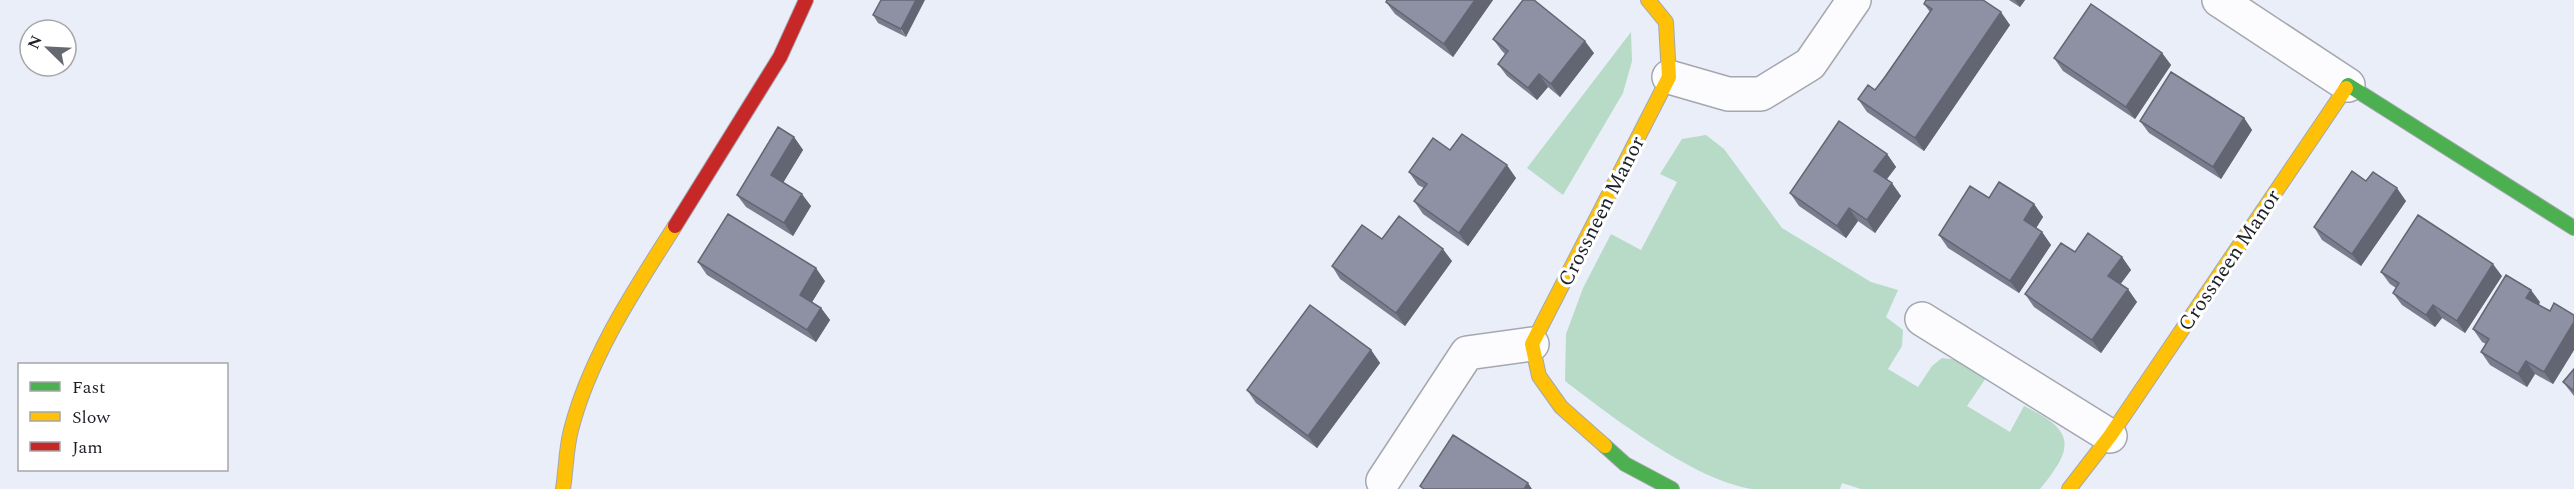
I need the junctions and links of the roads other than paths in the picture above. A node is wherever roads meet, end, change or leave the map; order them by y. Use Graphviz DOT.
graph roads {
  1 [pos="806,0"];
  2 [pos="1648,0"];
  3 [pos="1854,0"];
  4 [pos="2219,0"];
  5 [pos="1669,77"];
  6 [pos="2348,85"];
  7 [pos="2574,228"];
  8 [pos="1922,319"];
  9 [pos="1532,344"];
  10 [pos="2110,436"];
  11 [pos="1383,481"];
  12 [pos="563,489"];
  13 [pos="1672,489"];
  14 [pos="2069,489"];
  1 -- 12 [label="street"];
  2 -- 5 [label="street"];
  3 -- 5 [label="street"];
  4 -- 6 [label="street"];
  5 -- 9 [label="street, Crossneen Manor"];
  6 -- 7 [label="street"];
  6 -- 10 [label="street, Crossneen Manor"];
  8 -- 10 [label="street"];
  9 -- 11 [label="street"];
  9 -- 13 [label="street"];
  10 -- 14 [label="street, Crossneen Manor"];
}
